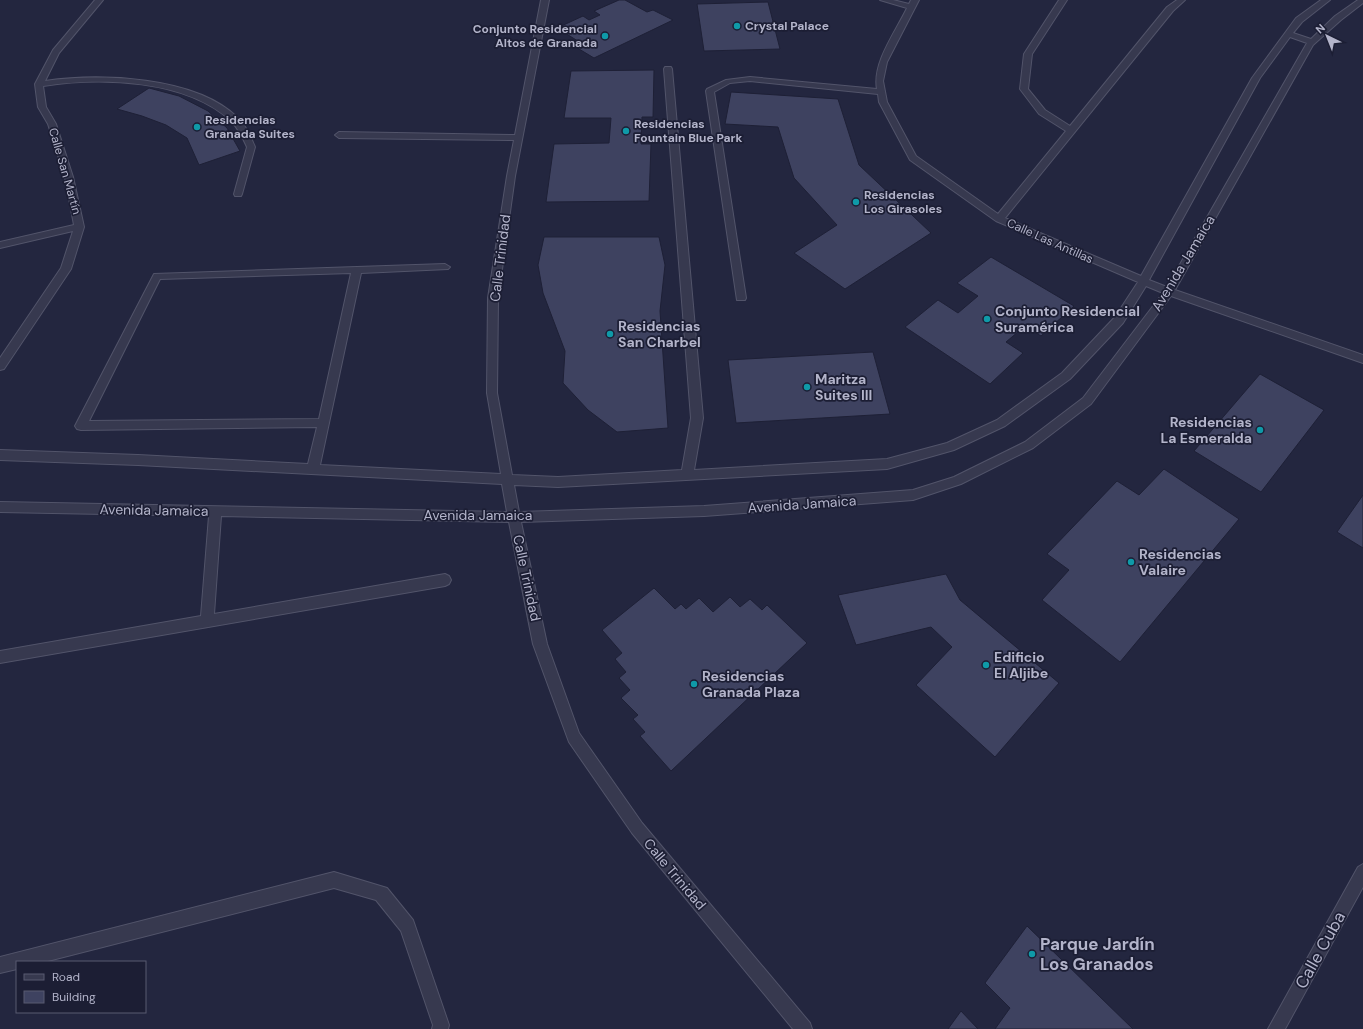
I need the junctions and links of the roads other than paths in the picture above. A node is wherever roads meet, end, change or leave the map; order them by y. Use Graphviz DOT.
graph roads {
  1 [pos="99,0"];
  2 [pos="545,0"];
  3 [pos="884,0"];
  4 [pos="1063,0"];
  5 [pos="1181,0"];
  6 [pos="1326,0"];
  7 [pos="1363,0"];
  8 [pos="914,3"];
  9 [pos="1288,34"];
  10 [pos="1312,42"];
  11 [pos="668,69"];
  12 [pos="39,84"];
  13 [pos="881,92"];
  14 [pos="1072,131"];
  15 [pos="339,135"];
  16 [pos="518,138"];
  17 [pos="238,194"];
  18 [pos="999,219"];
  19 [pos="80,227"];
  20 [pos="0,245"];
  21 [pos="445,267"];
  22 [pos="357,270"];
  23 [pos="1143,282"];
  24 [pos="1169,292"];
  25 [pos="741,298"];
  26 [pos="1362,356"];
  27 [pos="0,366"];
  28 [pos="323,423"];
  29 [pos="0,455"];
  30 [pos="313,469"];
  31 [pos="687,475"];
  32 [pos="508,479"];
  33 [pos="0,508"];
  34 [pos="215,512"];
  35 [pos="514,516"];
  36 [pos="445,580"];
  37 [pos="207,621"];
  38 [pos="0,656"];
  39 [pos="1363,872"];
  40 [pos="0,965"];
  41 [pos="440,1029"];
  42 [pos="804,1029"];
  43 [pos="1276,1029"];
  1 -- 12 [label="street"];
  2 -- 16 [label="street, Calle Trinidad"];
  3 -- 8 [label="street"];
  4 -- 14 [label="street"];
  5 -- 14 [label="street"];
  6 -- 9 [label="street, Avenida Jamaica"];
  7 -- 10 [label="street, Avenida Jamaica"];
  8 -- 13 [label="street, Calle Las Antillas"];
  9 -- 10 [label="street"];
  9 -- 23 [label="street, Avenida Jamaica"];
  10 -- 24 [label="street, Avenida Jamaica"];
  11 -- 31 [label="street"];
  12 -- 17 [label="street"];
  12 -- 19 [label="street, Calle San Martín"];
  13 -- 18 [label="street, Calle Las Antillas"];
  13 -- 25 [label="street"];
  14 -- 18 [label="street"];
  15 -- 16 [label="street"];
  16 -- 32 [label="street, Calle Trinidad"];
  18 -- 23 [label="street, Calle Las Antillas"];
  19 -- 20 [label="street"];
  19 -- 27 [label="street, Calle San Martín"];
  21 -- 22 [label="street"];
  22 -- 28 [label="street"];
  22 -- 28 [label="street"];
  23 -- 24 [label="street, Calle Las Antillas"];
  23 -- 31 [label="street, Avenida Jamaica"];
  24 -- 26 [label="street, Calle Las Antillas"];
  24 -- 35 [label="street, Avenida Jamaica"];
  28 -- 30 [label="street"];
  29 -- 30 [label="street, Avenida Jamaica"];
  30 -- 32 [label="street, Avenida Jamaica"];
  31 -- 32 [label="street, Avenida Jamaica"];
  32 -- 35 [label="street, Calle Trinidad"];
  33 -- 34 [label="street, Avenida Jamaica"];
  34 -- 35 [label="street, Avenida Jamaica"];
  34 -- 37 [label="street"];
  35 -- 42 [label="street, Calle Trinidad"];
  36 -- 37 [label="street"];
  37 -- 38 [label="street"];
  39 -- 43 [label="street, Calle Cuba"];
  40 -- 41 [label="street"];
}
